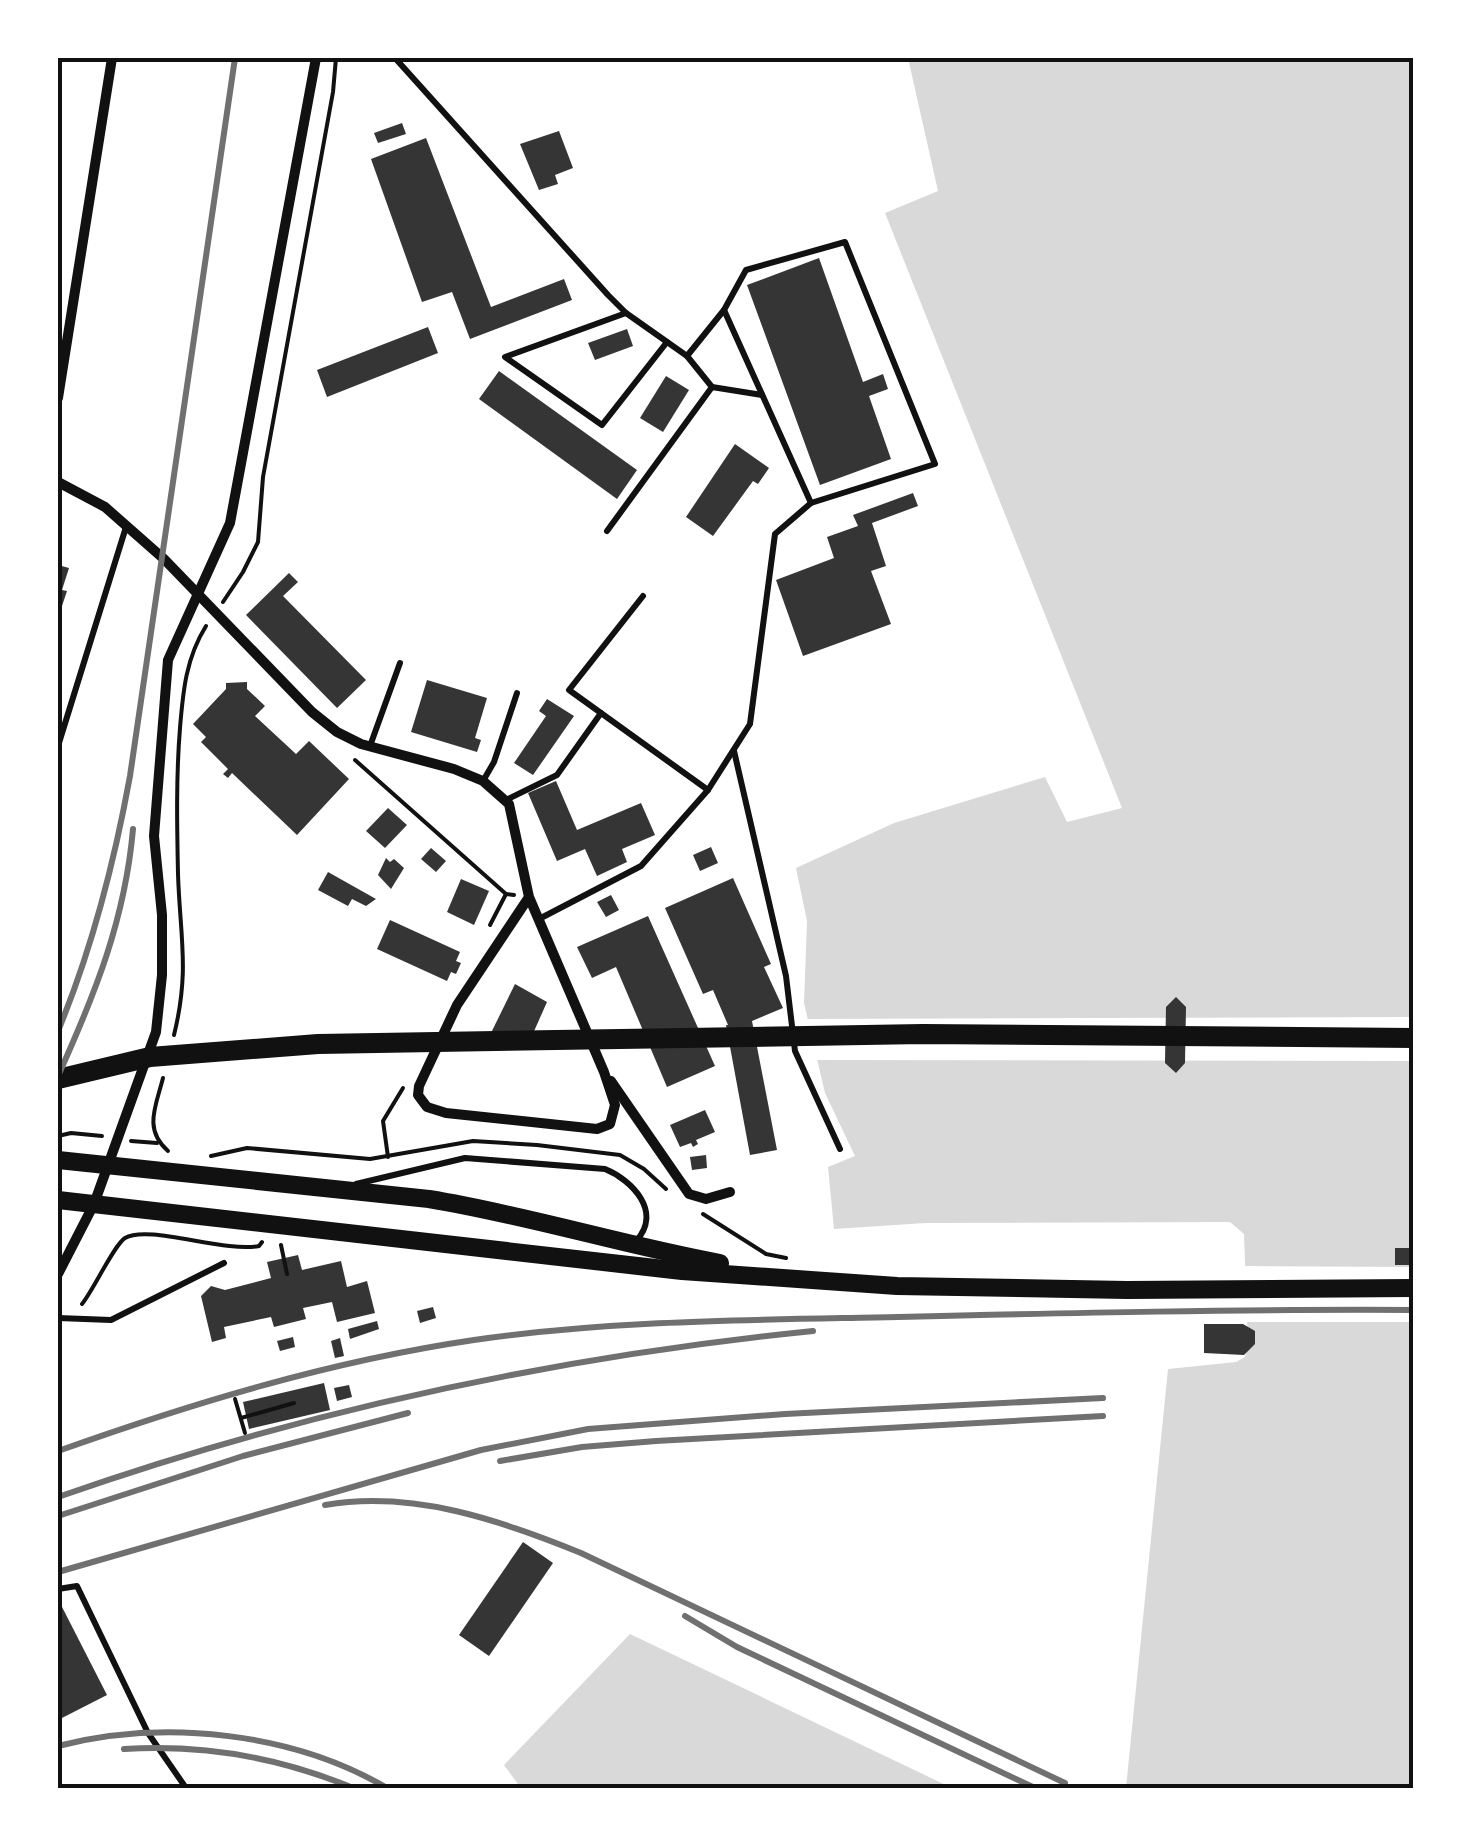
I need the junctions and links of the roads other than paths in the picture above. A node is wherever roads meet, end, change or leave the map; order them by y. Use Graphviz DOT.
graph roads {
  1 [pos="112,58"];
  2 [pos="316,58"];
  3 [pos="395,58"];
  4 [pos="724,310"];
  5 [pos="626,313"];
  6 [pos="667,342"];
  7 [pos="687,356"];
  8 [pos="712,387"];
  9 [pos="762,395"];
  10 [pos="58,398"];
  11 [pos="58,482"];
  12 [pos="811,503"];
  13 [pos="126,527"];
  14 [pos="607,531"];
  15 [pos="198,594"];
  16 [pos="643,596"];
  17 [pos="400,663"];
  18 [pos="516,693"];
  19 [pos="601,713"];
  20 [pos="58,746"];
  21 [pos="370,746"];
  22 [pos="733,750"];
  23 [pos="483,781"];
  24 [pos="708,790"];
  25 [pos="505,801"];
  26 [pos="529,897"];
  27 [pos="539,918"];
  28 [pos="1414,1038"];
  29 [pos="604,1072"];
  30 [pos="58,1079"];
  31 [pos="840,1148"];
  32 [pos="58,1160"];
  33 [pos="108,1165"];
  34 [pos="322,1187"];
  35 [pos="730,1192"];
  36 [pos="58,1200"];
  37 [pos="94,1204"];
  38 [pos="630,1246"];
  39 [pos="584,1259"];
  40 [pos="224,1263"];
  41 [pos="58,1274"];
  42 [pos="789,1278"];
  43 [pos="1414,1288"];
  44 [pos="58,1318"];
  45 [pos="58,1589"];
  46 [pos="186,1788"];
  1 -- 10 [label="street"];
  2 -- 15 [label="street"];
  3 -- 5 [label="lane"];
  4 -- 7 [label="lane"];
  4 -- 9 [label="lane"];
  4 -- 12 [label="lane"];
  5 -- 6 [label="lane"];
  5 -- 6 [label="lane"];
  6 -- 7 [label="lane"];
  7 -- 8 [label="lane"];
  8 -- 9 [label="lane"];
  8 -- 14 [label="lane"];
  9 -- 12 [label="lane"];
  11 -- 13 [label="street"];
  12 -- 22 [label="lane"];
  13 -- 15 [label="street"];
  13 -- 20 [label="lane"];
  15 -- 21 [label="street"];
  15 -- 33 [label="street"];
  16 -- 19 [label="lane"];
  17 -- 21 [label="lane"];
  18 -- 23 [label="lane"];
  19 -- 24 [label="lane"];
  19 -- 25 [label="lane"];
  21 -- 23 [label="street"];
  22 -- 24 [label="lane"];
  22 -- 31 [label="lane"];
  23 -- 25 [label="street"];
  24 -- 27 [label="lane"];
  25 -- 26 [label="street"];
  26 -- 27 [label="street"];
  26 -- 29 [label="street"];
  27 -- 29 [label="street"];
  28 -- 30 [label="highway"];
  29 -- 35 [label="street"];
  32 -- 33 [label="main road"];
  33 -- 34 [label="main road"];
  33 -- 37 [label="street"];
  34 -- 38 [label="main road"];
  34 -- 38 [label="lane"];
  36 -- 37 [label="main road"];
  37 -- 39 [label="main road"];
  37 -- 41 [label="street"];
  38 -- 39 [label="lane"];
  38 -- 42 [label="main road"];
  39 -- 42 [label="main road"];
  40 -- 44 [label="lane"];
  42 -- 43 [label="main road"];
  45 -- 46 [label="lane"];
}
